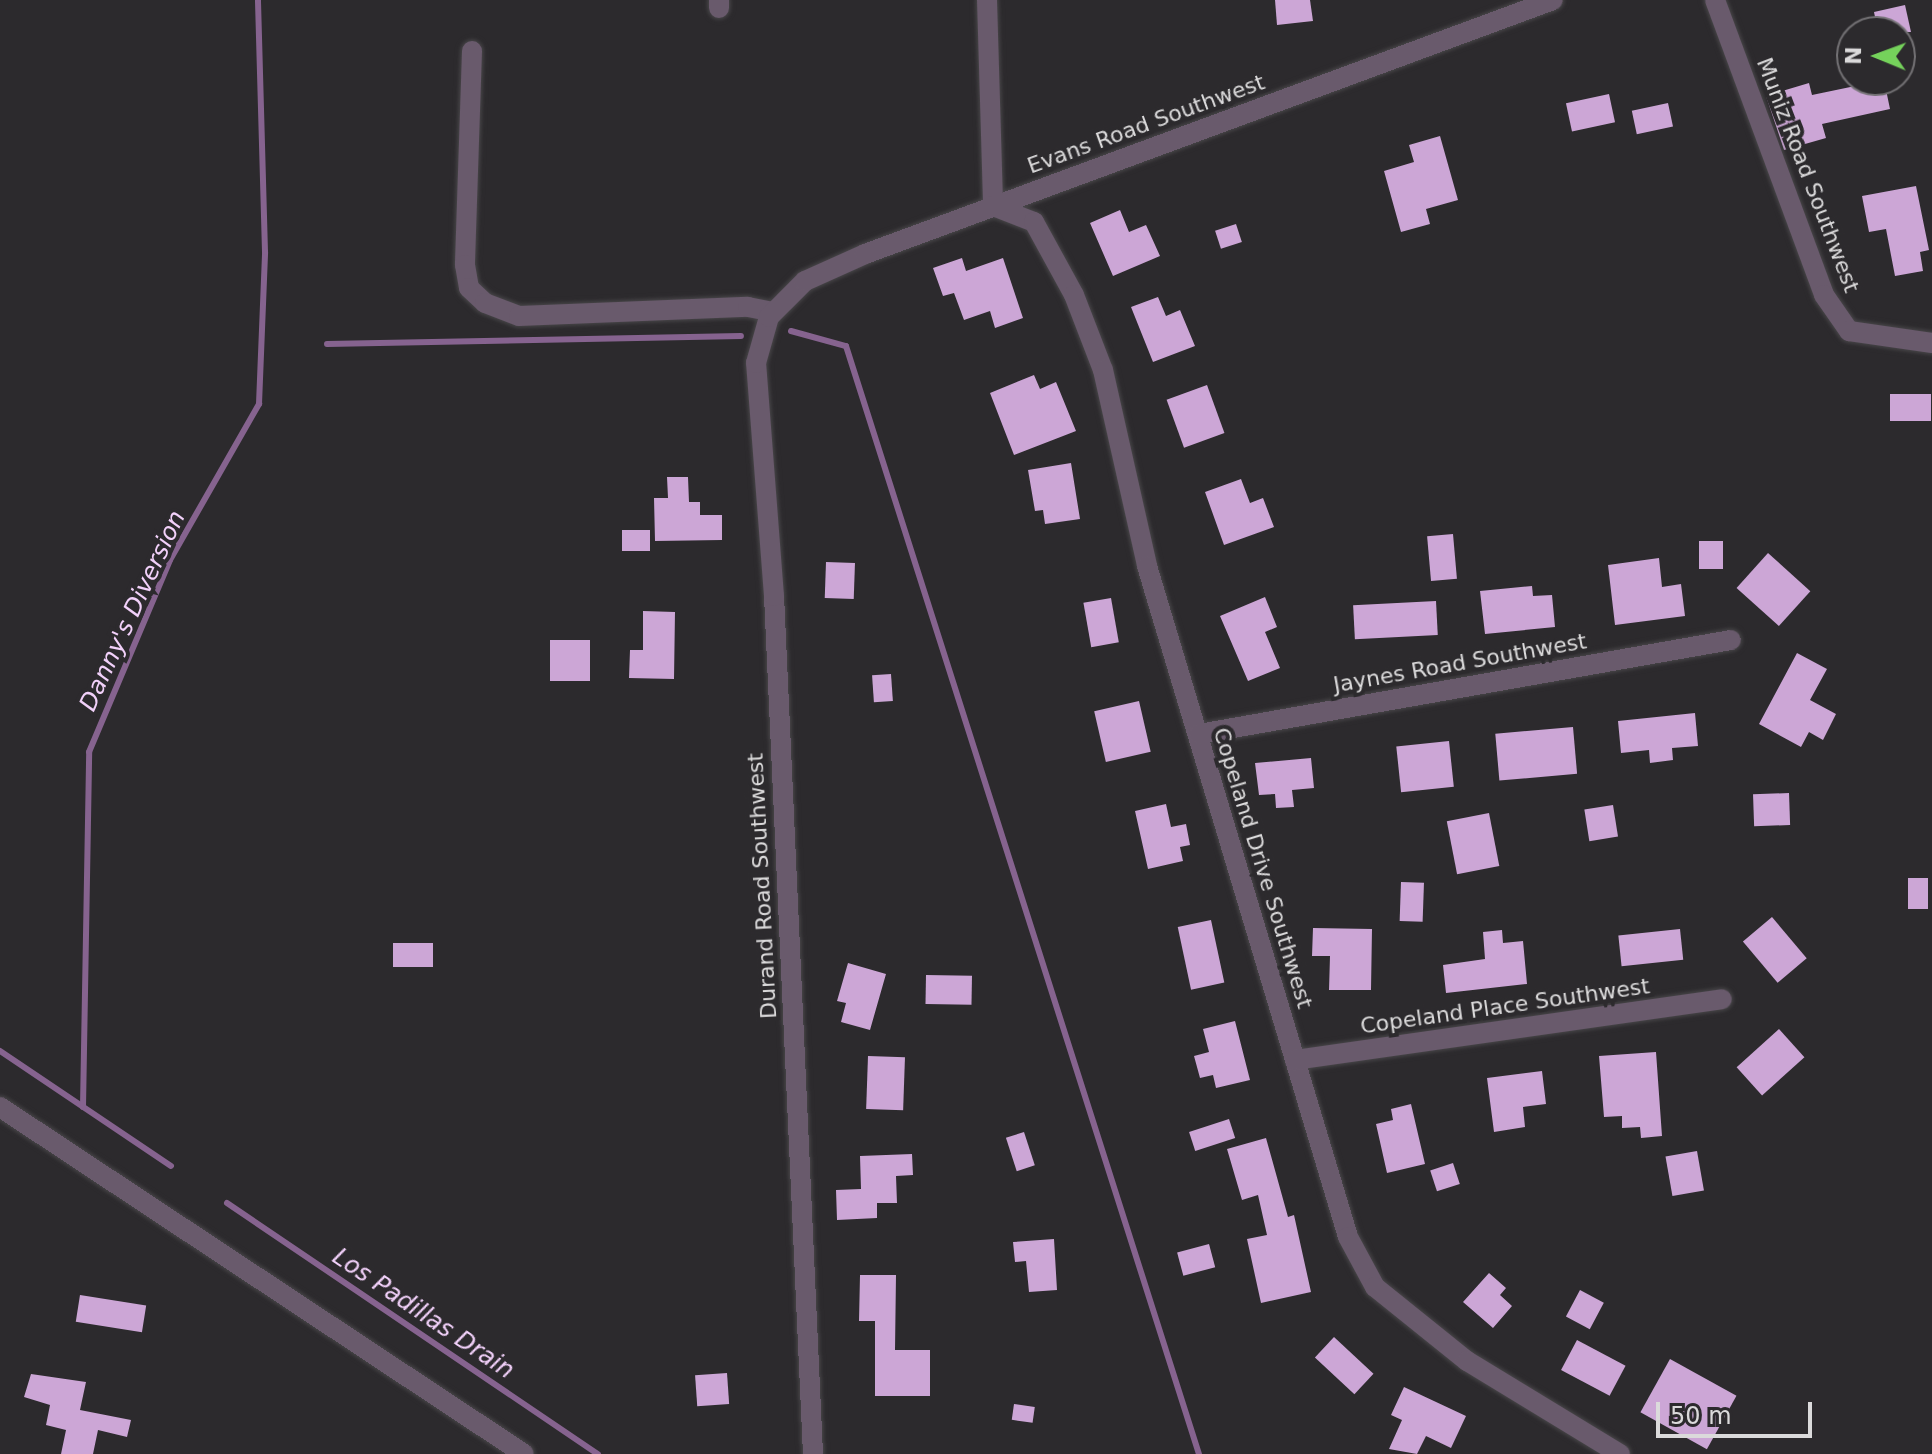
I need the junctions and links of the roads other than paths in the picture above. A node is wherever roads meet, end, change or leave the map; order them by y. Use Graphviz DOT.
graph roads {
  1 [pos="987,0"];
  2 [pos="1553,0"];
  3 [pos="1715,0"];
  4 [pos="472,51"];
  5 [pos="993,206"];
  6 [pos="772,315"];
  7 [pos="1932,343"];
  8 [pos="1731,640"];
  9 [pos="1199,734"];
  10 [pos="1722,999"];
  11 [pos="1295,1060"];
  12 [pos="0,1107"];
  13 [pos="524,1454"];
  14 [pos="813,1454"];
  15 [pos="1620,1454"];
  1 -- 5 [label="street"];
  2 -- 5 [label="street, Evans Road Southwest"];
  3 -- 7 [label="street, Muniz Road Southwest"];
  4 -- 6 [label="street"];
  5 -- 6 [label="street, Evans Road Southwest"];
  5 -- 9 [label="street, Copeland Drive Southwest"];
  6 -- 14 [label="street, Durand Road Southwest"];
  8 -- 9 [label="street, Jaynes Road Southwest"];
  9 -- 11 [label="street, Copeland Drive Southwest"];
  10 -- 11 [label="street, Copeland Place Southwest"];
  11 -- 15 [label="street, Copeland Drive Southwest"];
  12 -- 13 [label="street"];
}
